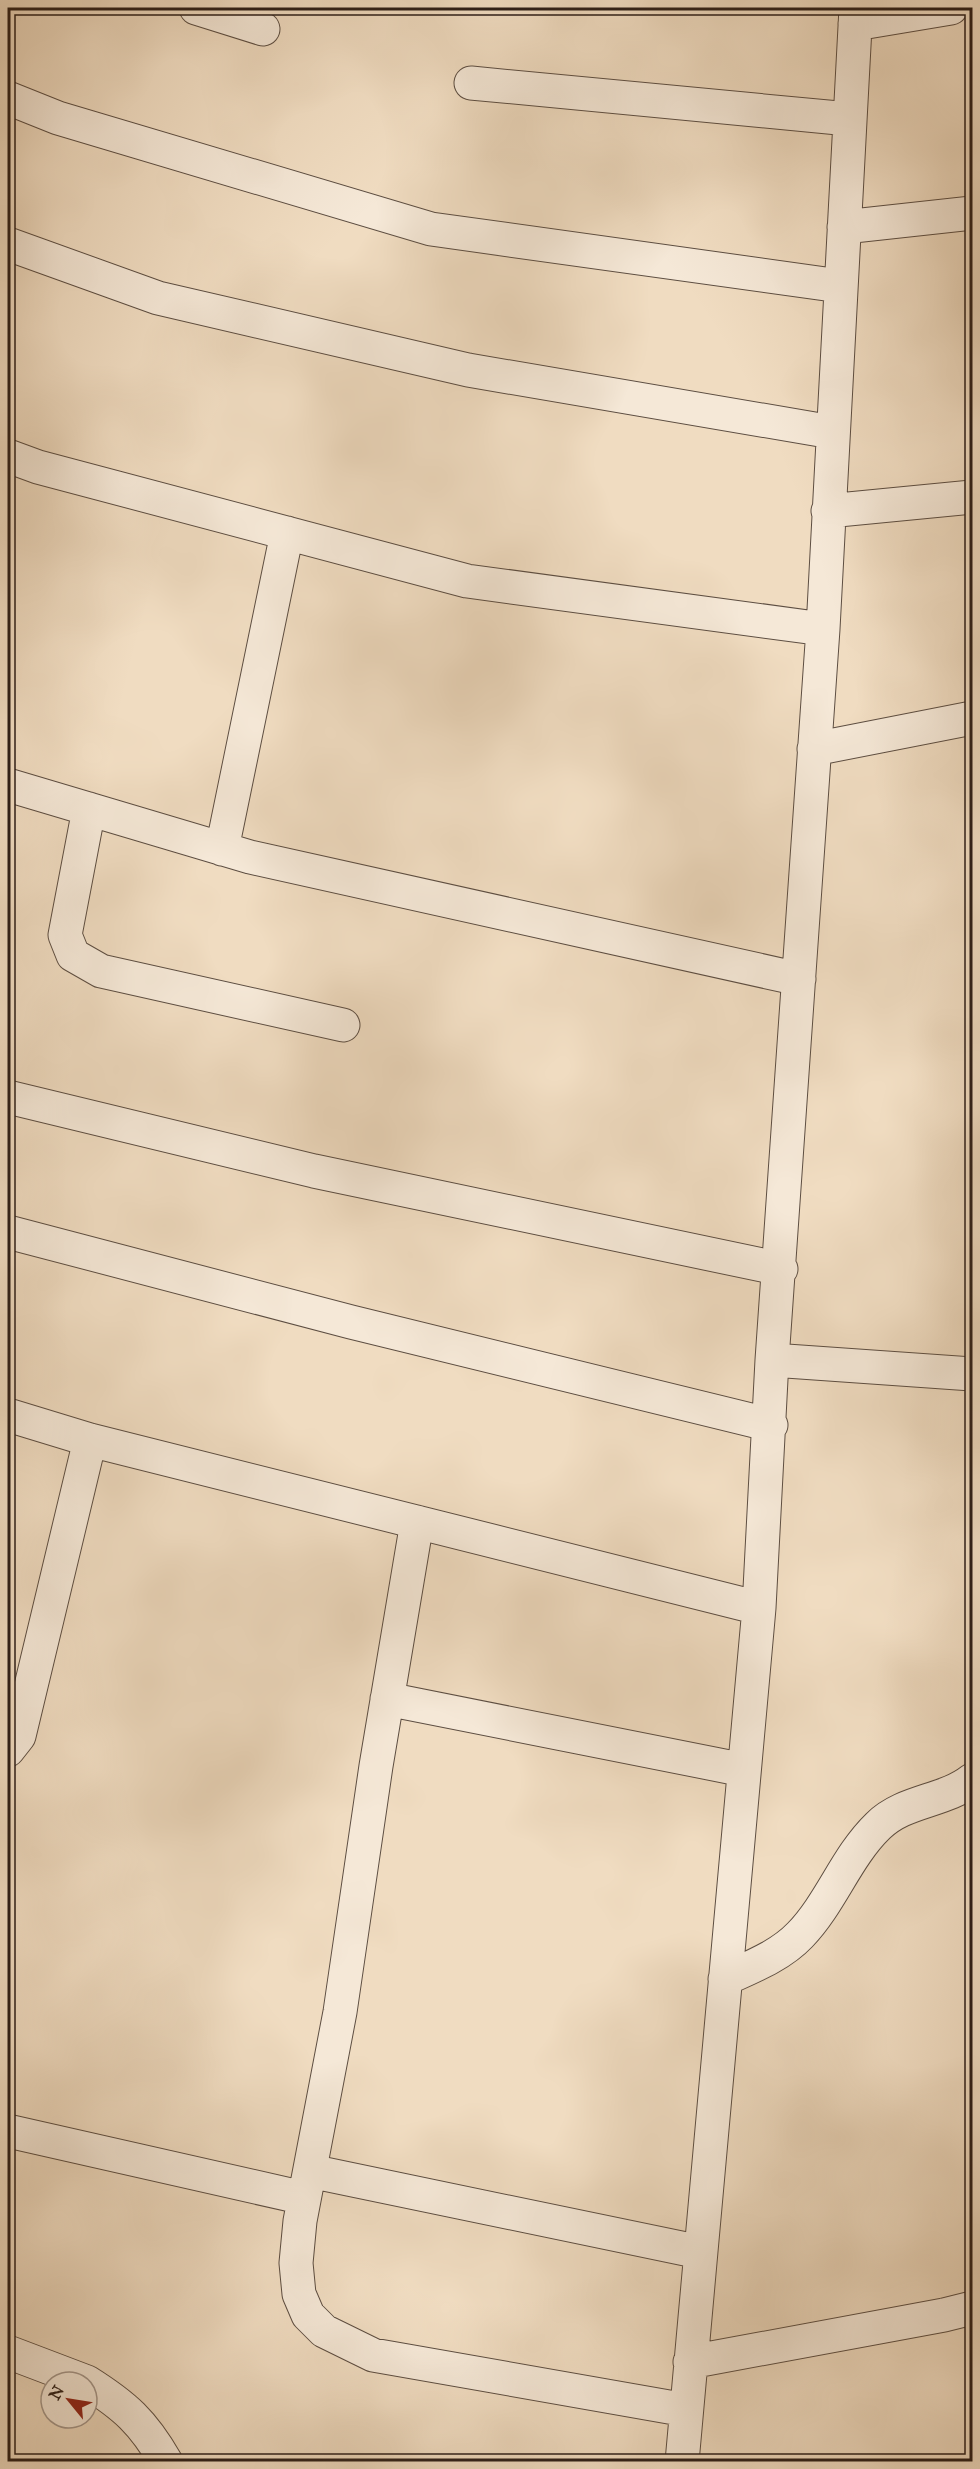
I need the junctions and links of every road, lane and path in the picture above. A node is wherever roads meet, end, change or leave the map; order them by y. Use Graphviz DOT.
graph roads {
  1 [pos="196,8"];
  2 [pos="951,8"];
  3 [pos="855,16"];
  4 [pos="263,29"];
  5 [pos="471,83"];
  6 [pos="8,98"];
  7 [pos="849,119"];
  8 [pos="972,213"];
  9 [pos="844,227"];
  10 [pos="8,244"];
  11 [pos="840,286"];
  12 [pos="832,432"];
  13 [pos="8,456"];
  14 [pos="972,497"];
  15 [pos="828,511"];
  16 [pos="286,533"];
  17 [pos="823,629"];
  18 [pos="972,718"];
  19 [pos="814,749"];
  20 [pos="8,785"];
  21 [pos="88,809"];
  22 [pos="222,849"];
  23 [pos="799,979"];
  24 [pos="343,1025"];
  25 [pos="8,1097"];
  26 [pos="8,1232"];
  27 [pos="781,1269"];
  28 [pos="772,1360"];
  29 [pos="972,1374"];
  30 [pos="8,1415"];
  31 [pos="771,1425"];
  32 [pos="90,1440"];
  33 [pos="417,1522"];
  34 [pos="759,1608"];
  35 [pos="387,1699"];
  36 [pos="8,1750"];
  37 [pos="744,1770"];
  38 [pos="972,1780"];
  39 [pos="725,1979"];
  40 [pos="8,2131"];
  41 [pos="307,2184"];
  42 [pos="700,2252"];
  43 [pos="972,2308"];
  44 [pos="8,2352"];
  45 [pos="690,2362"];
  46 [pos="55,2370"];
  47 [pos="99,2390"];
  48 [pos="686,2410"];
  49 [pos="166,2462"];
  50 [pos="682,2462"];
  1 -- 4 [label="street"];
  2 -- 3 [label="street"];
  3 -- 7 [label="street"];
  5 -- 7 [label="street"];
  6 -- 11 [label="street"];
  7 -- 9 [label="street"];
  8 -- 9 [label="street"];
  9 -- 11 [label="street"];
  10 -- 12 [label="street"];
  11 -- 12 [label="street"];
  12 -- 15 [label="street"];
  13 -- 16 [label="street"];
  14 -- 15 [label="street"];
  15 -- 17 [label="street"];
  16 -- 17 [label="street"];
  16 -- 22 [label="street"];
  17 -- 19 [label="street"];
  18 -- 19 [label="street"];
  19 -- 23 [label="street"];
  20 -- 21 [label="street"];
  21 -- 22 [label="street"];
  21 -- 24 [label="street"];
  22 -- 23 [label="street"];
  23 -- 27 [label="street"];
  25 -- 27 [label="street"];
  26 -- 31 [label="street"];
  27 -- 28 [label="street"];
  28 -- 29 [label="street"];
  28 -- 31 [label="street"];
  30 -- 32 [label="street"];
  31 -- 34 [label="street"];
  32 -- 33 [label="street"];
  32 -- 36 [label="street"];
  33 -- 34 [label="street"];
  33 -- 35 [label="street"];
  34 -- 37 [label="street"];
  35 -- 37 [label="street"];
  35 -- 41 [label="street"];
  37 -- 39 [label="street"];
  38 -- 39 [label="street"];
  39 -- 42 [label="street"];
  40 -- 41 [label="street"];
  41 -- 42 [label="street"];
  41 -- 48 [label="street"];
  42 -- 45 [label="street"];
  43 -- 45 [label="street"];
  44 -- 46 [label="street"];
  45 -- 48 [label="street"];
  47 -- 49 [label="street"];
  48 -- 50 [label="street"];
}
